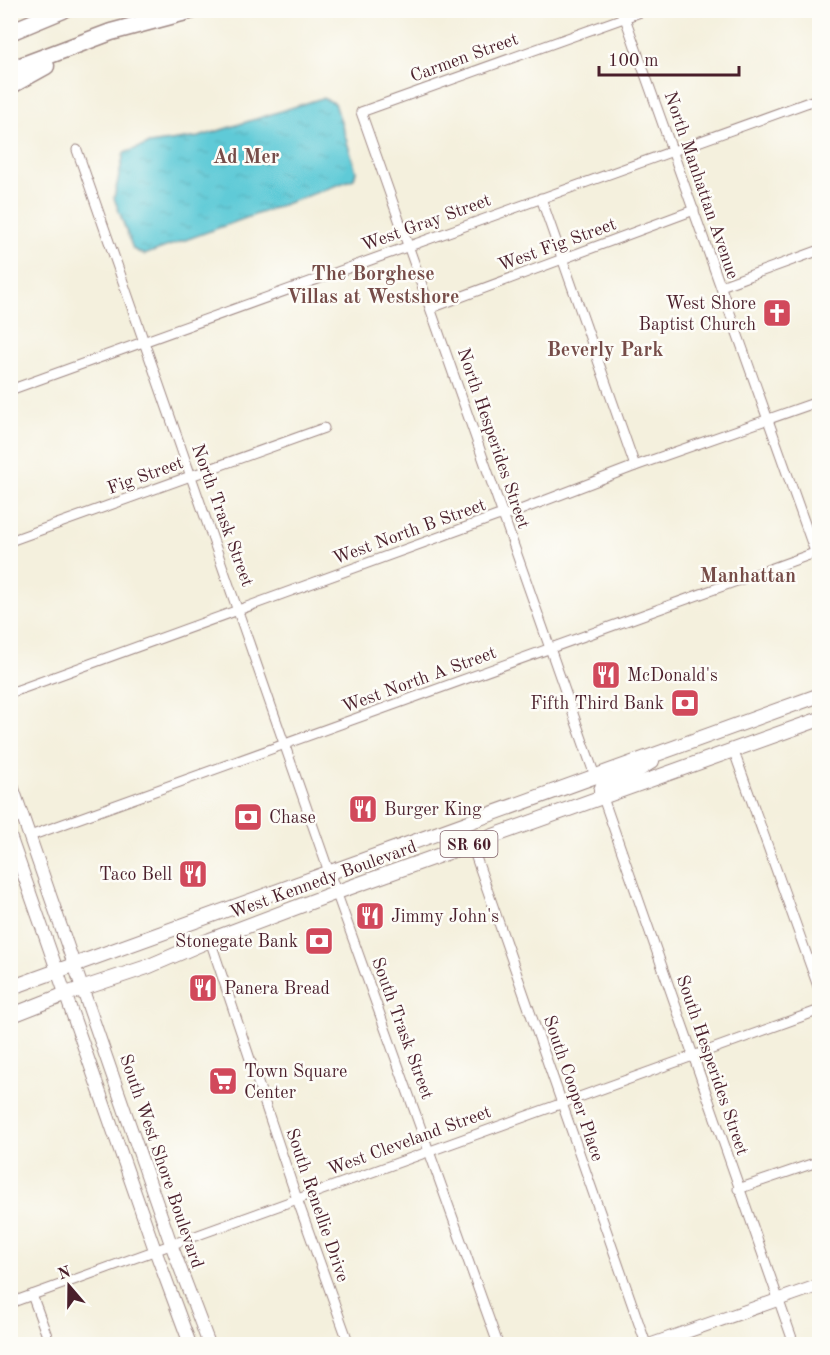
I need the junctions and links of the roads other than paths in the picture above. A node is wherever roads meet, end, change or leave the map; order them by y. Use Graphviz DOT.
graph roads {
  1 [pos="63,10"];
  2 [pos="646,10"];
  3 [pos="188,11"];
  4 [pos="625,18"];
  5 [pos="10,32"];
  6 [pos="10,70"];
  7 [pos="10,86"];
  8 [pos="819,98"];
  9 [pos="361,112"];
  10 [pos="77,150"];
  11 [pos="673,150"];
  12 [pos="541,198"];
  13 [pos="694,210"];
  14 [pos="408,246"];
  15 [pos="819,250"];
  16 [pos="563,260"];
  17 [pos="721,286"];
  18 [pos="430,308"];
  19 [pos="144,342"];
  20 [pos="10,390"];
  21 [pos="819,401"];
  22 [pos="768,421"];
  23 [pos="324,428"];
  24 [pos="635,466"];
  25 [pos="191,476"];
  26 [pos="503,515"];
  27 [pos="10,541"];
  28 [pos="817,552"];
  29 [pos="819,566"];
  30 [pos="239,610"];
  31 [pos="551,649"];
  32 [pos="10,693"];
  33 [pos="819,695"];
  34 [pos="819,719"];
  35 [pos="286,744"];
  36 [pos="733,749"];
  37 [pos="661,752"];
  38 [pos="595,776"];
  39 [pos="10,780"];
  40 [pos="602,795"];
  41 [pos="524,824"];
  42 [pos="10,836"];
  43 [pos="30,836"];
  44 [pos="471,843"];
  45 [pos="329,872"];
  46 [pos="337,892"];
  47 [pos="210,940"];
  48 [pos="75,964"];
  49 [pos="57,970"];
  50 [pos="10,988"];
  51 [pos="83,988"];
  52 [pos="819,992"];
  53 [pos="66,994"];
  54 [pos="819,1010"];
  55 [pos="10,1016"];
  56 [pos="692,1056"];
  57 [pos="562,1103"];
  58 [pos="430,1150"];
  59 [pos="819,1161"];
  60 [pos="738,1189"];
  61 [pos="297,1199"];
  62 [pos="171,1244"];
  63 [pos="155,1250"];
  64 [pos="819,1285"];
  65 [pos="32,1295"];
  66 [pos="777,1300"];
  67 [pos="10,1303"];
  68 [pos="50,1344"];
  69 [pos="190,1344"];
  70 [pos="208,1344"];
  71 [pos="349,1344"];
  72 [pos="498,1344"];
  73 [pos="646,1344"];
  74 [pos="652,1344"];
  75 [pos="794,1344"];
  1 -- 5 [label="highway"];
  2 -- 4 [label="street, Carmen Street"];
  3 -- 6 [label="highway"];
  3 -- 7 [label="highway"];
  4 -- 9 [label="street, Carmen Street"];
  4 -- 11 [label="street, North Manhattan Avenue"];
  8 -- 11 [label="street, West Gray Street"];
  9 -- 14 [label="street, North Hesperides Street"];
  10 -- 19 [label="street, North Trask Street"];
  11 -- 12 [label="street, West Gray Street"];
  11 -- 13 [label="street, North Manhattan Avenue"];
  12 -- 14 [label="street, West Gray Street"];
  12 -- 16 [label="street"];
  13 -- 16 [label="street, West Fig Street"];
  13 -- 17 [label="street, North Manhattan Avenue"];
  14 -- 18 [label="street, North Hesperides Street"];
  14 -- 19 [label="street, West Gray Street"];
  15 -- 17 [label="street"];
  16 -- 18 [label="street, West Fig Street"];
  16 -- 24 [label="street"];
  17 -- 22 [label="street, North Manhattan Avenue"];
  18 -- 26 [label="street, North Hesperides Street"];
  19 -- 20 [label="street, West Gray Street"];
  19 -- 25 [label="street, North Trask Street"];
  21 -- 22 [label="street, West North B Street"];
  22 -- 24 [label="street, West North B Street"];
  22 -- 28 [label="street, North Manhattan Avenue"];
  23 -- 25 [label="street, Fig Street"];
  24 -- 26 [label="street, West North B Street"];
  25 -- 27 [label="street, Fig Street"];
  25 -- 30 [label="street, North Trask Street"];
  26 -- 30 [label="street, West North B Street"];
  26 -- 31 [label="street, North Hesperides Street"];
  28 -- 29 [label="street, North Manhattan Avenue"];
  28 -- 31 [label="street, West North A Street"];
  30 -- 32 [label="street, West North B Street"];
  30 -- 35 [label="street, North Trask Street"];
  31 -- 35 [label="street, West North A Street"];
  31 -- 38 [label="street, North Hesperides Street"];
  33 -- 37 [label="main road, West Kennedy Boulevard / SR 60"];
  34 -- 36 [label="main road, West Kennedy Boulevard / SR 60"];
  35 -- 43 [label="street, West North A Street"];
  35 -- 45 [label="street, North Trask Street"];
  36 -- 40 [label="main road, West Kennedy Boulevard / SR 60"];
  36 -- 52 [label="street"];
  37 -- 38 [label="main road, West Kennedy Boulevard / SR 60"];
  37 -- 40 [label="main road"];
  38 -- 41 [label="main road"];
  38 -- 45 [label="main road, West Kennedy Boulevard / SR 60"];
  39 -- 43 [label="street, South West Shore Boulevard"];
  40 -- 41 [label="main road, West Kennedy Boulevard / SR 60"];
  40 -- 56 [label="street, South Hesperides Street"];
  41 -- 44 [label="main road, West Kennedy Boulevard / SR 60"];
  42 -- 49 [label="street, South West Shore Boulevard"];
  43 -- 48 [label="street, South West Shore Boulevard"];
  44 -- 46 [label="main road, West Kennedy Boulevard / SR 60"];
  44 -- 57 [label="street, South Cooper Place"];
  45 -- 46 [label="street, North Trask Street"];
  45 -- 48 [label="main road, West Kennedy Boulevard / SR 60"];
  46 -- 47 [label="main road, West Kennedy Boulevard / SR 60"];
  46 -- 58 [label="street, South Trask Street"];
  47 -- 51 [label="main road, West Kennedy Boulevard / SR 60"];
  47 -- 61 [label="street, South Renellie Drive"];
  48 -- 49 [label="main road, West Kennedy Boulevard / SR 60"];
  48 -- 51 [label="street, South West Shore Boulevard"];
  49 -- 50 [label="main road, West Kennedy Boulevard / SR 60"];
  49 -- 53 [label="street, South West Shore Boulevard"];
  51 -- 53 [label="main road, West Kennedy Boulevard / SR 60"];
  51 -- 62 [label="street, South West Shore Boulevard"];
  53 -- 55 [label="main road, West Kennedy Boulevard / SR 60"];
  53 -- 63 [label="street, South West Shore Boulevard"];
  54 -- 56 [label="street, West Cleveland Street"];
  56 -- 57 [label="street, West Cleveland Street"];
  56 -- 60 [label="street, South Hesperides Street"];
  57 -- 58 [label="street, West Cleveland Street"];
  57 -- 73 [label="street, South Cooper Place"];
  58 -- 61 [label="street, West Cleveland Street"];
  58 -- 72 [label="street, South Trask Street"];
  59 -- 60 [label="street"];
  60 -- 66 [label="street, South Hesperides Street"];
  61 -- 62 [label="street, West Cleveland Street"];
  61 -- 71 [label="street, South Renellie Drive"];
  62 -- 63 [label="street, West Cleveland Street"];
  62 -- 70 [label="street, South West Shore Boulevard"];
  63 -- 65 [label="street, West Cleveland Street"];
  63 -- 69 [label="street, South West Shore Boulevard"];
  64 -- 66 [label="street"];
  65 -- 67 [label="street, West Cleveland Street"];
  65 -- 68 [label="street"];
  66 -- 74 [label="street"];
  66 -- 75 [label="street, South Hesperides Street"];
}
